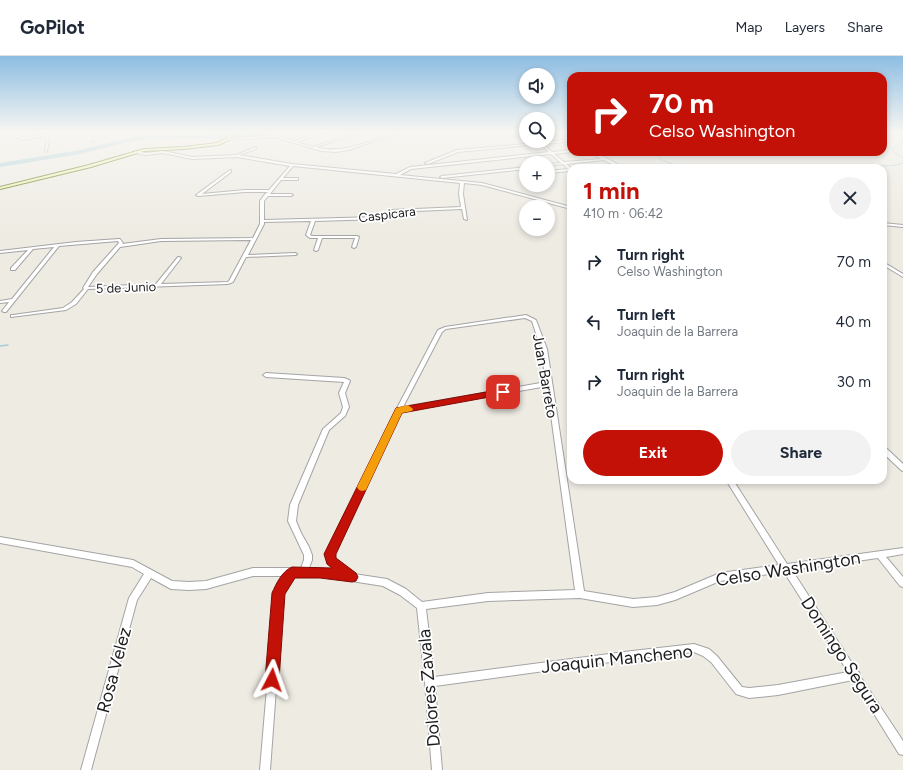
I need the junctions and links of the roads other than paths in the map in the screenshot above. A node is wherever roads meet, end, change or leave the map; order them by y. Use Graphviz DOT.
graph roads {
  1 [pos="92,165"];
  2 [pos="291,165"];
  3 [pos="303,165"];
  4 [pos="419,165"];
  5 [pos="432,165"];
  6 [pos="462,165"];
  7 [pos="410,168"];
  8 [pos="519,168"];
  9 [pos="567,170"];
  10 [pos="230,171"];
  11 [pos="555,171"];
  12 [pos="469,174"];
  13 [pos="396,176"];
  14 [pos="280,179"];
  15 [pos="428,179"];
  16 [pos="297,180"];
  17 [pos="462,182"];
  18 [pos="0,188"];
  19 [pos="268,193"];
  20 [pos="291,195"];
  21 [pos="567,207"];
  22 [pos="462,208"];
  23 [pos="314,219"];
  24 [pos="466,219"];
  25 [pos="262,221"];
  26 [pos="887,224"];
  27 [pos="903,226"];
  28 [pos="320,237"];
  29 [pos="254,239"];
  30 [pos="57,246"];
  31 [pos="118,246"];
  32 [pos="354,247"];
  33 [pos="31,249"];
  34 [pos="316,250"];
  35 [pos="0,252"];
  36 [pos="295,254"];
  37 [pos="245,256"];
  38 [pos="179,258"];
  39 [pos="887,266"];
  40 [pos="13,269"];
  41 [pos="903,276"];
  42 [pos="157,286"];
  43 [pos="87,288"];
  44 [pos="12,300"];
  45 [pos="0,302"];
  46 [pos="4,311"];
  47 [pos="12,316"];
  48 [pos="266,375"];
  49 [pos="548,384"];
  50 [pos="399,410"];
  51 [pos="887,453"];
  52 [pos="903,468"];
  53 [pos="732,484"];
  54 [pos="0,540"];
  55 [pos="903,551"];
  56 [pos="880,555"];
  57 [pos="785,568"];
  58 [pos="292,572"];
  59 [pos="304,572"];
  60 [pos="150,574"];
  61 [pos="352,577"];
  62 [pos="903,584"];
  63 [pos="580,594"];
  64 [pos="421,606"];
  65 [pos="856,675"];
  66 [pos="430,682"];
  67 [pos="903,750"];
  68 [pos="86,770"];
  69 [pos="265,770"];
  70 [pos="437,770"];
  1 -- 18 [label="street"];
  2 -- 14 [label="street"];
  3 -- 13 [label="street"];
  4 -- 7 [label="street"];
  5 -- 7 [label="street"];
  6 -- 12 [label="street"];
  7 -- 13 [label="street"];
  8 -- 12 [label="street"];
  9 -- 11 [label="street"];
  10 -- 19 [label="street"];
  12 -- 15 [label="street"];
  13 -- 15 [label="street"];
  14 -- 16 [label="street"];
  14 -- 19 [label="street"];
  15 -- 17 [label="street"];
  17 -- 21 [label="street"];
  17 -- 22 [label="street"];
  19 -- 20 [label="street"];
  19 -- 25 [label="street"];
  22 -- 23 [label="street, Caspicara"];
  22 -- 24 [label="street"];
  23 -- 25 [label="street, Caspicara"];
  23 -- 28 [label="street"];
  25 -- 29 [label="street"];
  26 -- 27 [label="street"];
  28 -- 32 [label="street"];
  28 -- 34 [label="street"];
  29 -- 31 [label="street"];
  29 -- 37 [label="street"];
  30 -- 31 [label="street"];
  30 -- 33 [label="street"];
  30 -- 44 [label="street"];
  31 -- 43 [label="street, 5 de Junio"];
  33 -- 35 [label="street"];
  33 -- 40 [label="street"];
  36 -- 37 [label="street"];
  37 -- 42 [label="street, 5 de Junio"];
  38 -- 42 [label="street"];
  39 -- 41 [label="street"];
  42 -- 43 [label="street, 5 de Junio"];
  43 -- 47 [label="street"];
  44 -- 45 [label="street"];
  44 -- 46 [label="street"];
  48 -- 59 [label="street"];
  49 -- 50 [label="street"];
  49 -- 50 [label="street, Juan Barreto"];
  49 -- 63 [label="street, Juan Barreto"];
  50 -- 61 [label="street"];
  51 -- 52 [label="street"];
  53 -- 57 [label="street, Domingo Segura"];
  54 -- 60 [label="street"];
  55 -- 56 [label="street, Celso Washington"];
  56 -- 57 [label="street, Celso Washington"];
  56 -- 62 [label="street"];
  57 -- 63 [label="street, Celso Washington"];
  57 -- 65 [label="street, Domingo Segura"];
  58 -- 59 [label="street"];
  58 -- 60 [label="street"];
  58 -- 69 [label="street"];
  59 -- 61 [label="street"];
  60 -- 68 [label="street, Rosa Velez"];
  61 -- 64 [label="street"];
  63 -- 64 [label="street, Celso Washington"];
  64 -- 66 [label="street, Dolores Zavala"];
  65 -- 66 [label="street, Joaquin Mancheno"];
  65 -- 67 [label="street, Domingo Segura"];
  66 -- 70 [label="street, Dolores Zavala"];
}
